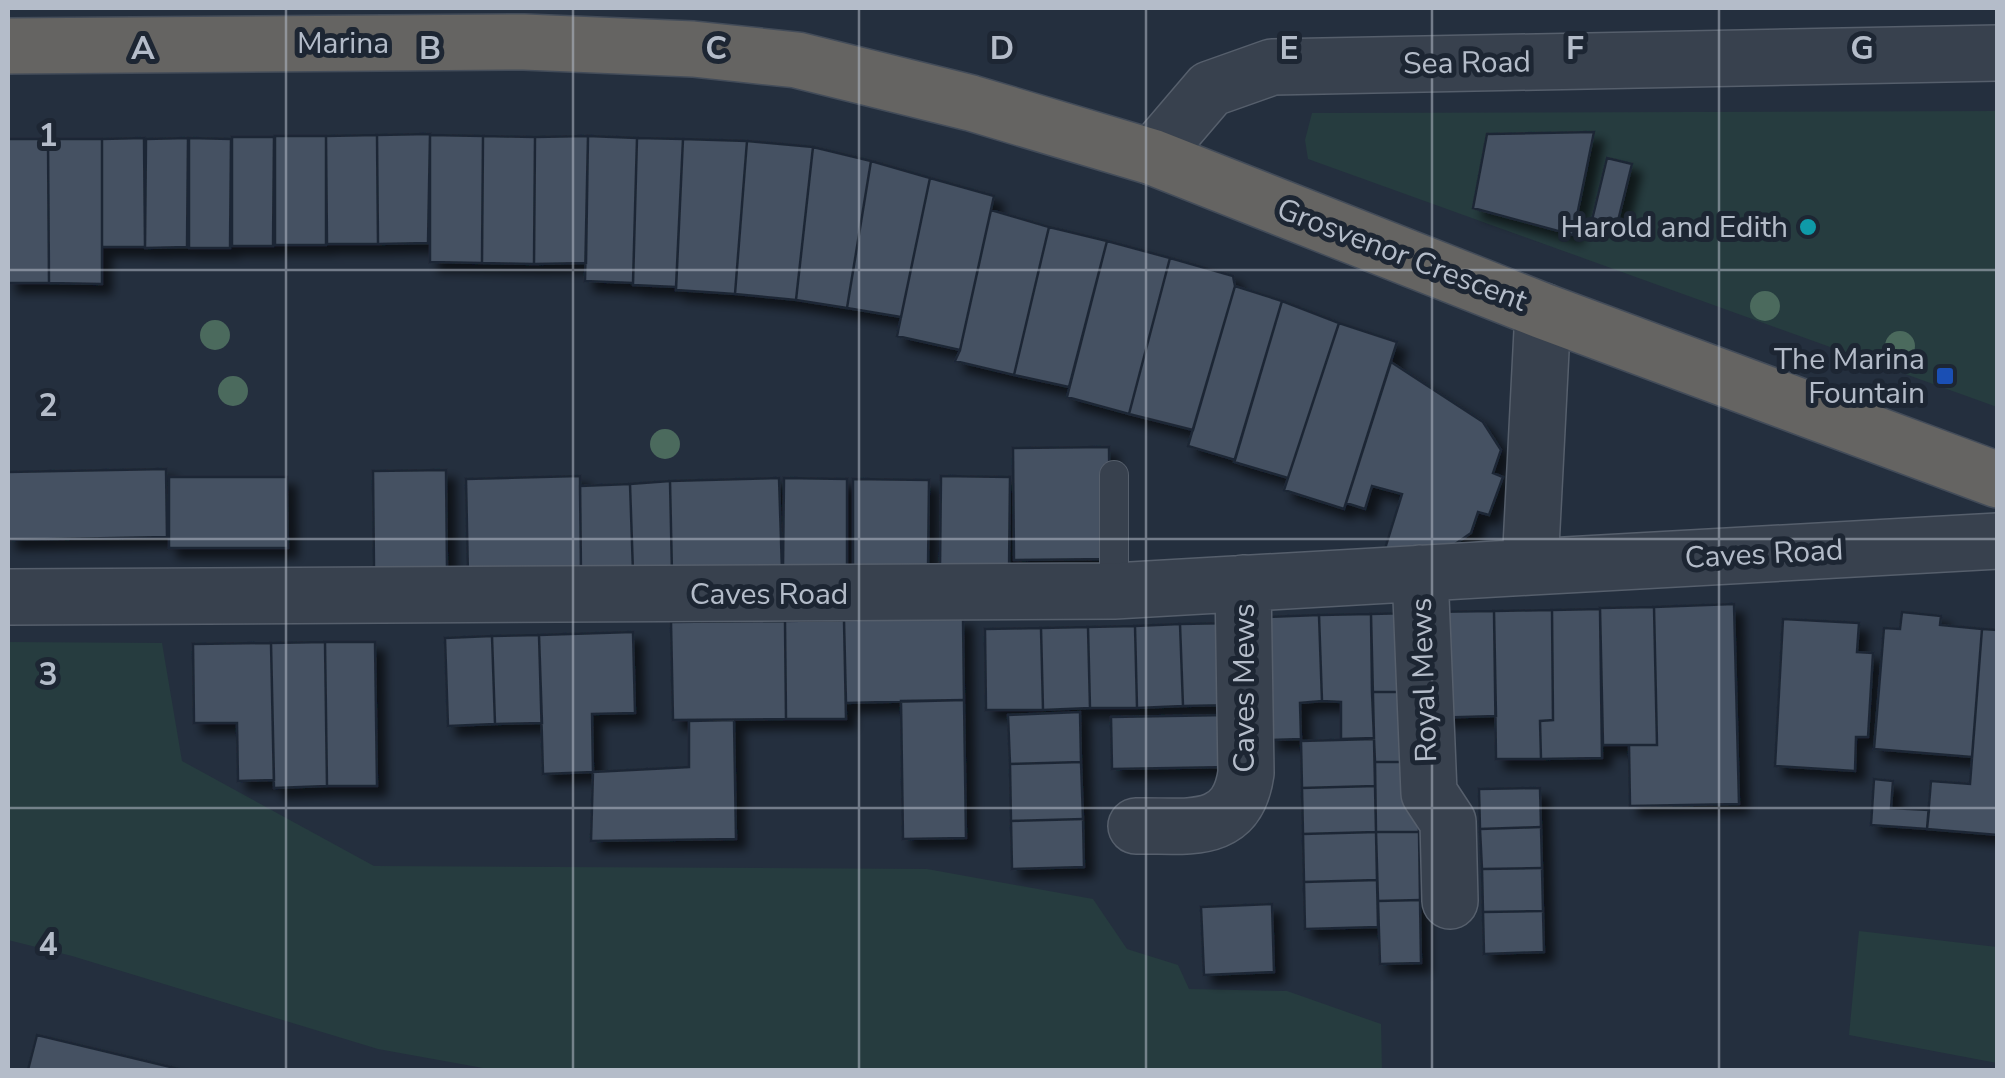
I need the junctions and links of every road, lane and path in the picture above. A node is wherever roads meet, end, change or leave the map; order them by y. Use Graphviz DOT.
graph roads {
  1 [pos="8,46"];
  2 [pos="1998,53"];
  3 [pos="797,60"];
  4 [pos="1152,157"];
  5 [pos="1544,311"];
  6 [pos="1114,475"];
  7 [pos="1998,480"];
  8 [pos="1998,540"];
  9 [pos="1530,566"];
  10 [pos="1420,574"];
  11 [pos="1243,583"];
  12 [pos="1114,591"];
  13 [pos="8,597"];
  14 [pos="1136,826"];
  15 [pos="1450,901"];
  1 -- 3 [label="highway, Marina"];
  2 -- 4 [label="street, Sea Road"];
  3 -- 4 [label="highway, Grosvenor Crescent"];
  4 -- 5 [label="highway, Grosvenor Crescent"];
  5 -- 7 [label="highway, Grosvenor Crescent"];
  5 -- 9 [label="street"];
  6 -- 12 [label="lane"];
  8 -- 9 [label="street, Caves Road"];
  9 -- 10 [label="street, Caves Road"];
  10 -- 11 [label="street, Caves Road"];
  10 -- 15 [label="street, Royal Mews"];
  11 -- 12 [label="street, Caves Road"];
  11 -- 14 [label="street, Caves Mews"];
  12 -- 13 [label="street, Caves Road"];
}
